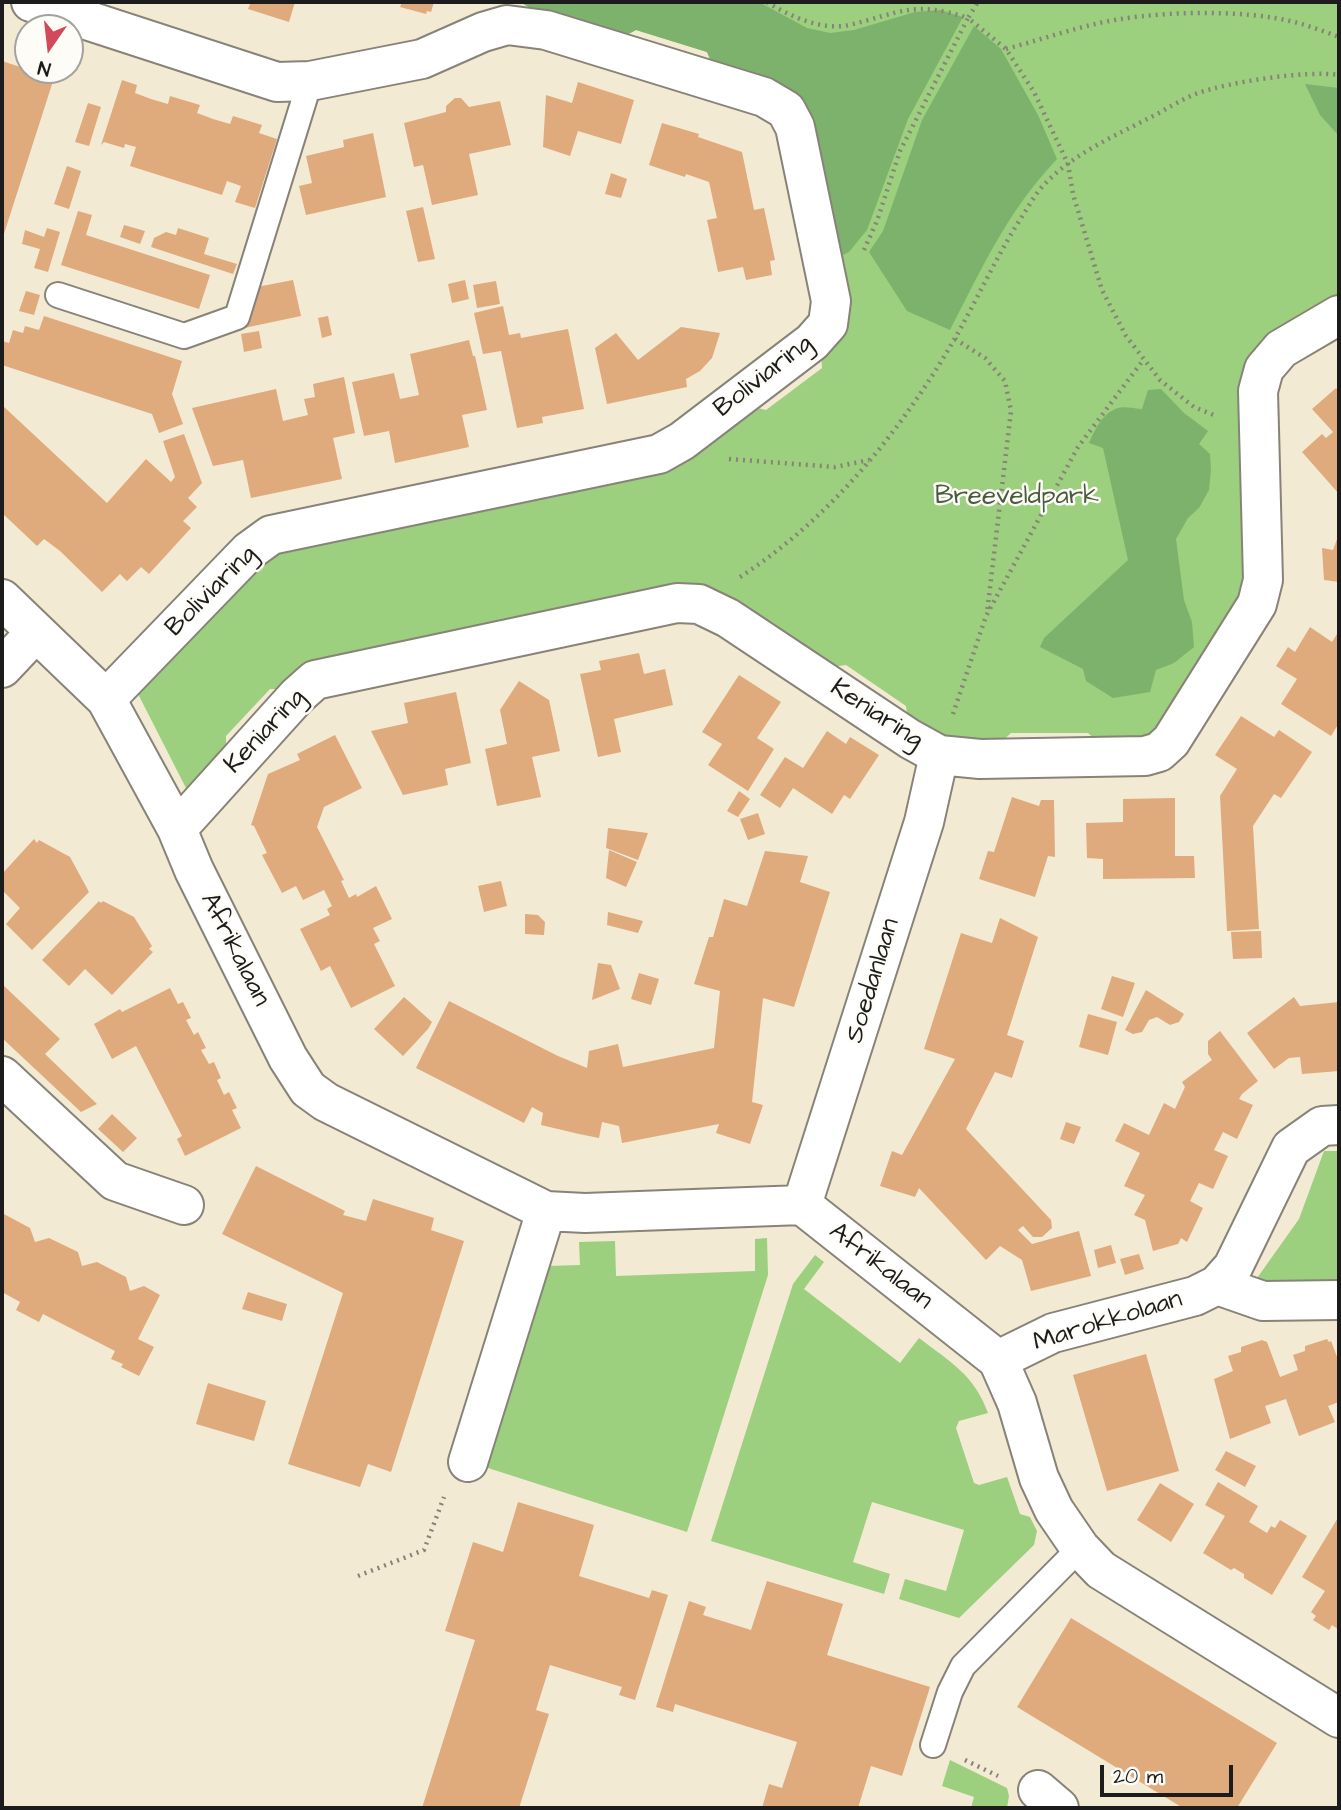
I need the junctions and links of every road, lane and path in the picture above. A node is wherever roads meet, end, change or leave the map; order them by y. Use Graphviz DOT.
graph roads {
  1 [pos="31,2"];
  2 [pos="766,2"];
  3 [pos="925,2"];
  4 [pos="978,2"];
  5 [pos="910,3"];
  6 [pos="483,17"];
  7 [pos="968,18"];
  8 [pos="1339,37"];
  9 [pos="1006,49"];
  10 [pos="1339,75"];
  11 [pos="310,81"];
  12 [pos="1068,163"];
  13 [pos="826,272"];
  14 [pos="58,295"];
  15 [pos="1339,315"];
  16 [pos="955,339"];
  17 [pos="1144,359"];
  18 [pos="1259,432"];
  19 [pos="681,441"];
  20 [pos="870,459"];
  21 [pos="2,600"];
  22 [pos="699,604"];
  23 [pos="986,617"];
  24 [pos="36,632"];
  25 [pos="2,668"];
  26 [pos="106,699"];
  27 [pos="939,755"];
  28 [pos="177,829"];
  29 [pos="2,1076"];
  30 [pos="1339,1125"];
  31 [pos="184,1205"];
  32 [pos="802,1205"];
  33 [pos="546,1211"];
  34 [pos="1217,1286"];
  35 [pos="1339,1300"];
  36 [pos="998,1360"];
  37 [pos="468,1462"];
  38 [pos="1080,1548"];
  39 [pos="358,1576"];
  40 [pos="1339,1718"];
  41 [pos="933,1745"];
  42 [pos="1049,1799"];
  1 -- 11 [label="street, Boliviaring"];
  2 -- 5 [label="path"];
  3 -- 7 [label="path"];
  4 -- 7 [label="path"];
  6 -- 11 [label="street, Boliviaring"];
  6 -- 13 [label="street, Boliviaring"];
  7 -- 9 [label="path"];
  7 -- 13 [label="path"];
  8 -- 9 [label="path"];
  9 -- 12 [label="path"];
  10 -- 12 [label="path"];
  11 -- 14 [label="lane"];
  12 -- 16 [label="path"];
  12 -- 17 [label="path"];
  13 -- 19 [label="street, Boliviaring"];
  15 -- 18 [label="street, Keniaring"];
  16 -- 20 [label="path"];
  16 -- 23 [label="path"];
  17 -- 18 [label="path"];
  17 -- 23 [label="path"];
  18 -- 27 [label="street, Keniaring"];
  19 -- 20 [label="path"];
  19 -- 26 [label="street, Boliviaring"];
  20 -- 22 [label="path"];
  21 -- 24 [label="street, Afrikalaan"];
  22 -- 27 [label="street, Keniaring"];
  22 -- 28 [label="street, Keniaring"];
  23 -- 27 [label="path"];
  24 -- 25 [label="street"];
  24 -- 26 [label="street, Afrikalaan"];
  26 -- 28 [label="street, Afrikalaan"];
  27 -- 32 [label="street, Soedanlaan"];
  28 -- 33 [label="street, Afrikalaan"];
  29 -- 31 [label="street"];
  30 -- 34 [label="street, Marokkolaan"];
  32 -- 33 [label="street, Afrikalaan"];
  32 -- 36 [label="street, Afrikalaan"];
  33 -- 37 [label="street"];
  34 -- 35 [label="street, Marokkolaan"];
  34 -- 36 [label="street, Marokkolaan"];
  36 -- 38 [label="street, Afrikalaan"];
  37 -- 39 [label="path"];
  38 -- 40 [label="street, Afrikalaan"];
  38 -- 41 [label="lane"];
  41 -- 42 [label="path"];
}
